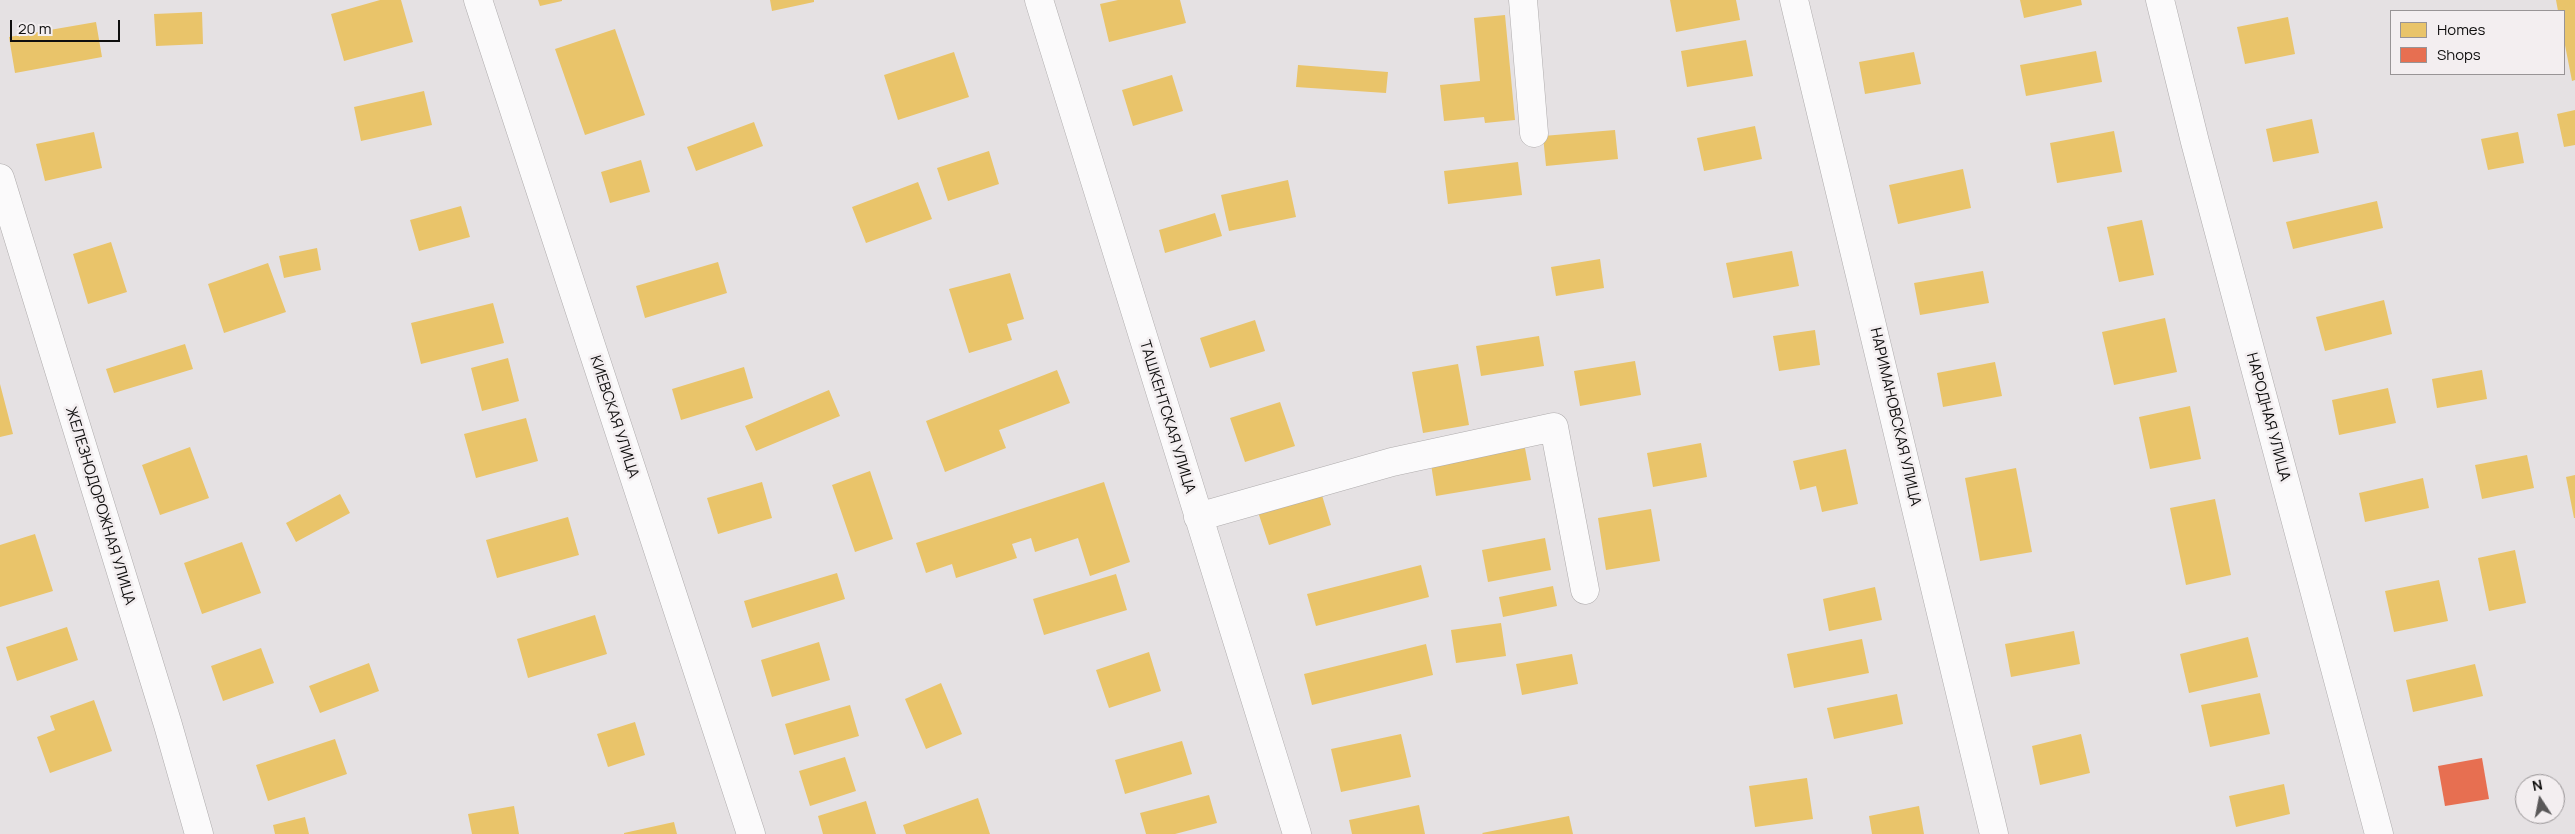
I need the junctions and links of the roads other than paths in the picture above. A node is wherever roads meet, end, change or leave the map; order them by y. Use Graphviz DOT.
graph roads {
  1 [pos="478,0"];
  2 [pos="1039,0"];
  3 [pos="1522,0"];
  4 [pos="1794,0"];
  5 [pos="2160,0"];
  6 [pos="1534,133"];
  7 [pos="0,178"];
  8 [pos="1198,517"];
  9 [pos="1585,590"];
  10 [pos="199,834"];
  11 [pos="751,834"];
  12 [pos="1296,834"];
  13 [pos="1994,834"];
  14 [pos="2379,834"];
  1 -- 11 [label="street, КИЕВСКАЯ УЛИЦА"];
  2 -- 8 [label="street, ТАШКЕНТСКАЯ УЛИЦА"];
  3 -- 6 [label="street"];
  4 -- 13 [label="street, НАРИМАНОВСКАЯ УЛИЦА"];
  5 -- 14 [label="street, НАРОДНАЯ УЛИЦА"];
  7 -- 10 [label="street, ЖЕЛЕЗНОДОРОЖНАЯ УЛИЦА"];
  8 -- 9 [label="street"];
  8 -- 12 [label="street, ТАШКЕНТСКАЯ УЛИЦА"];
}
